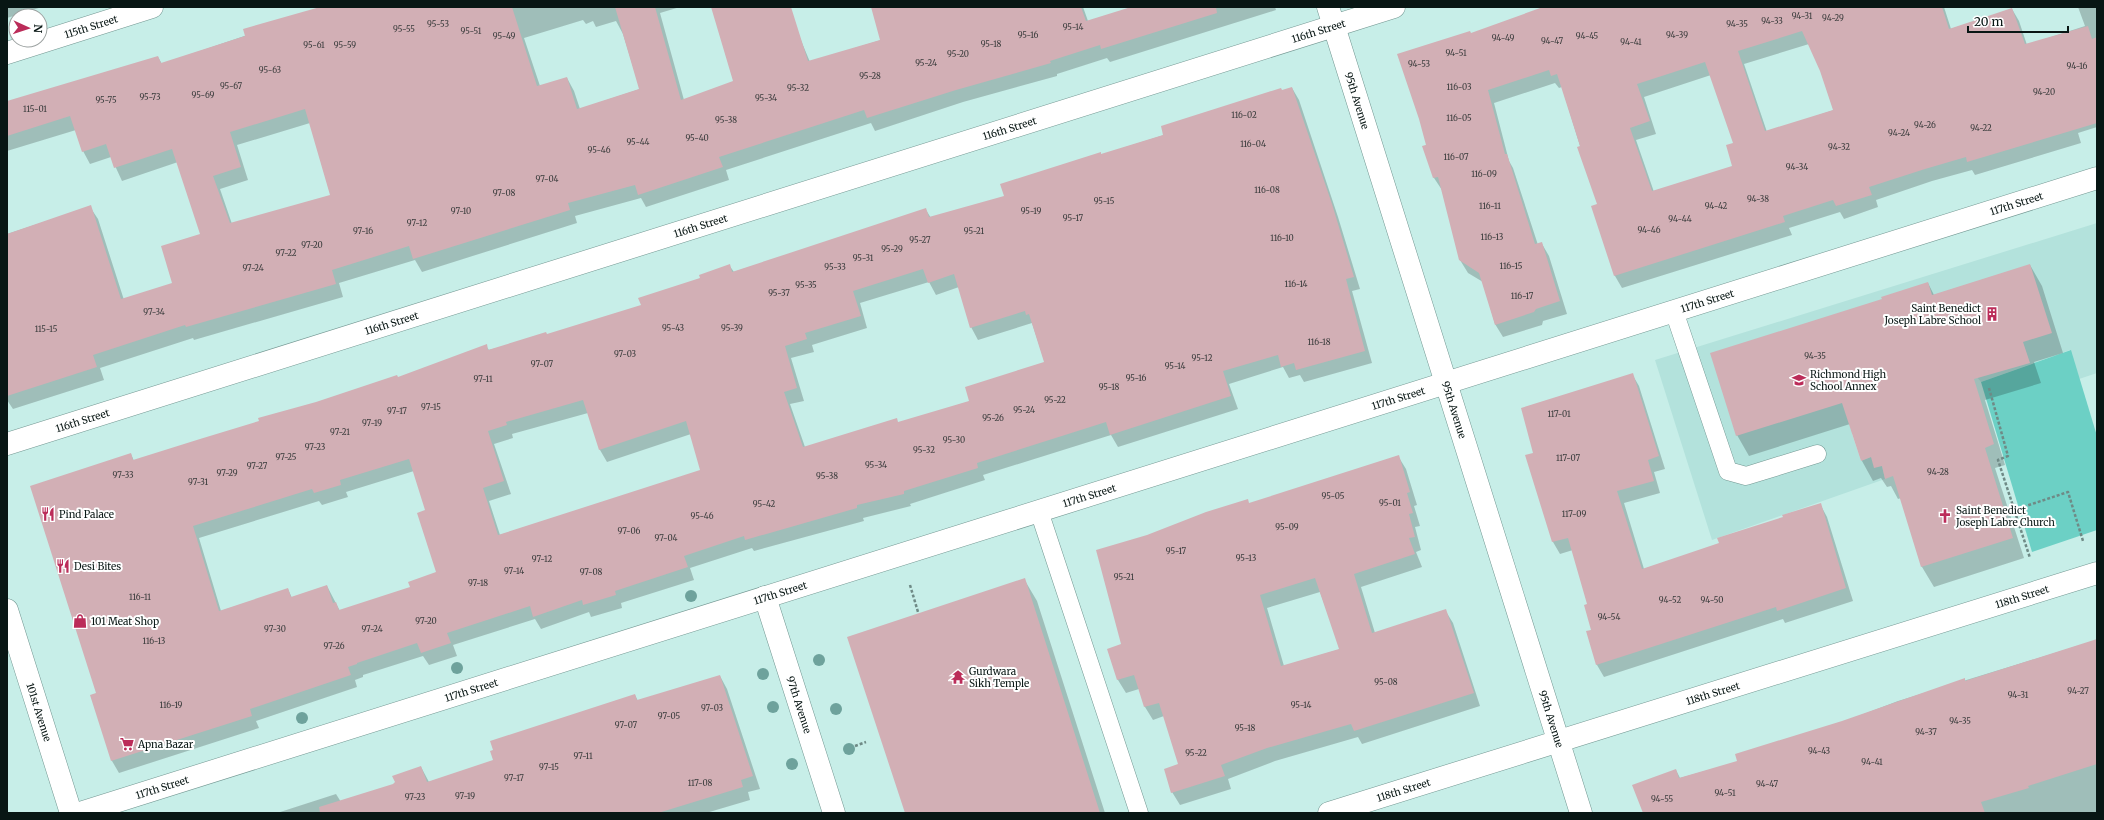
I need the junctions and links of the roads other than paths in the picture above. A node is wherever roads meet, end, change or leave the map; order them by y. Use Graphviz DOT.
graph roads {
  1 [pos="152,7"];
  2 [pos="1394,7"];
  3 [pos="1330,16"];
  4 [pos="7,53"];
  5 [pos="2097,178"];
  6 [pos="1674,311"];
  7 [pos="1446,384"];
  8 [pos="7,444"];
  9 [pos="1817,454"];
  10 [pos="1039,511"];
  11 [pos="2097,573"];
  12 [pos="765,597"];
  13 [pos="7,610"];
  14 [pos="1558,741"];
  15 [pos="71,813"];
  16 [pos="80,813"];
  17 [pos="834,813"];
  18 [pos="1139,813"];
  19 [pos="1329,813"];
  20 [pos="1581,813"];
  1 -- 4 [label="street, 115th Street"];
  2 -- 3 [label="street, 116th Street"];
  3 -- 7 [label="street, 95th Avenue"];
  3 -- 8 [label="street, 116th Street"];
  5 -- 6 [label="street, 117th Street"];
  6 -- 7 [label="street, 117th Street"];
  6 -- 9 [label="lane"];
  7 -- 10 [label="street, 117th Street"];
  7 -- 14 [label="street, 95th Avenue"];
  10 -- 12 [label="street, 117th Street"];
  10 -- 18 [label="lane"];
  11 -- 14 [label="street, 118th Street"];
  12 -- 16 [label="street, 117th Street"];
  12 -- 17 [label="street, 97th Avenue"];
  13 -- 15 [label="street, 101st Avenue"];
  14 -- 19 [label="street, 118th Street"];
  14 -- 20 [label="street, 95th Avenue"];
}
